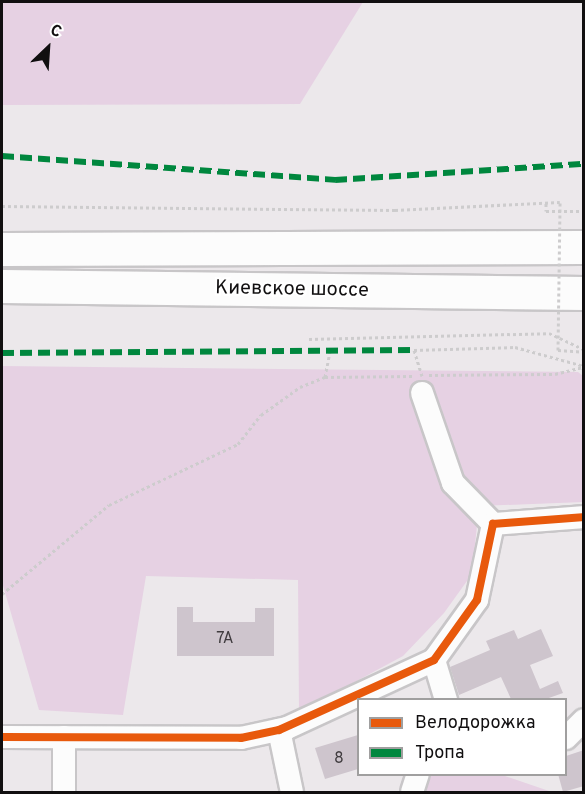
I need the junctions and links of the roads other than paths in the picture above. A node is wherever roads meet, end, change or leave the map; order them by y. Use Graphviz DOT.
graph roads {
  1 [pos="584,247"];
  2 [pos="2,249"];
  3 [pos="2,286"];
  4 [pos="584,293"];
  5 [pos="423,385"];
  6 [pos="584,518"];
  7 [pos="493,524"];
  8 [pos="434,660"];
  9 [pos="446,698"];
  10 [pos="584,720"];
  11 [pos="279,730"];
  12 [pos="2,737"];
  13 [pos="64,737"];
  14 [pos="567,737"];
  15 [pos="417,776"];
  16 [pos="64,792"];
  17 [pos="292,792"];
  18 [pos="412,792"];
  1 -- 2 [label="highway, Киевское шоссе"];
  3 -- 4 [label="highway, Киевское шоссе"];
  5 -- 7 [label="street"];
  6 -- 7 [label="street"];
  7 -- 8 [label="street"];
  8 -- 9 [label="street"];
  8 -- 11 [label="street"];
  10 -- 14 [label="street"];
  11 -- 13 [label="street"];
  11 -- 17 [label="street"];
  12 -- 13 [label="street"];
  13 -- 16 [label="street"];
  15 -- 18 [label="street"];
}
